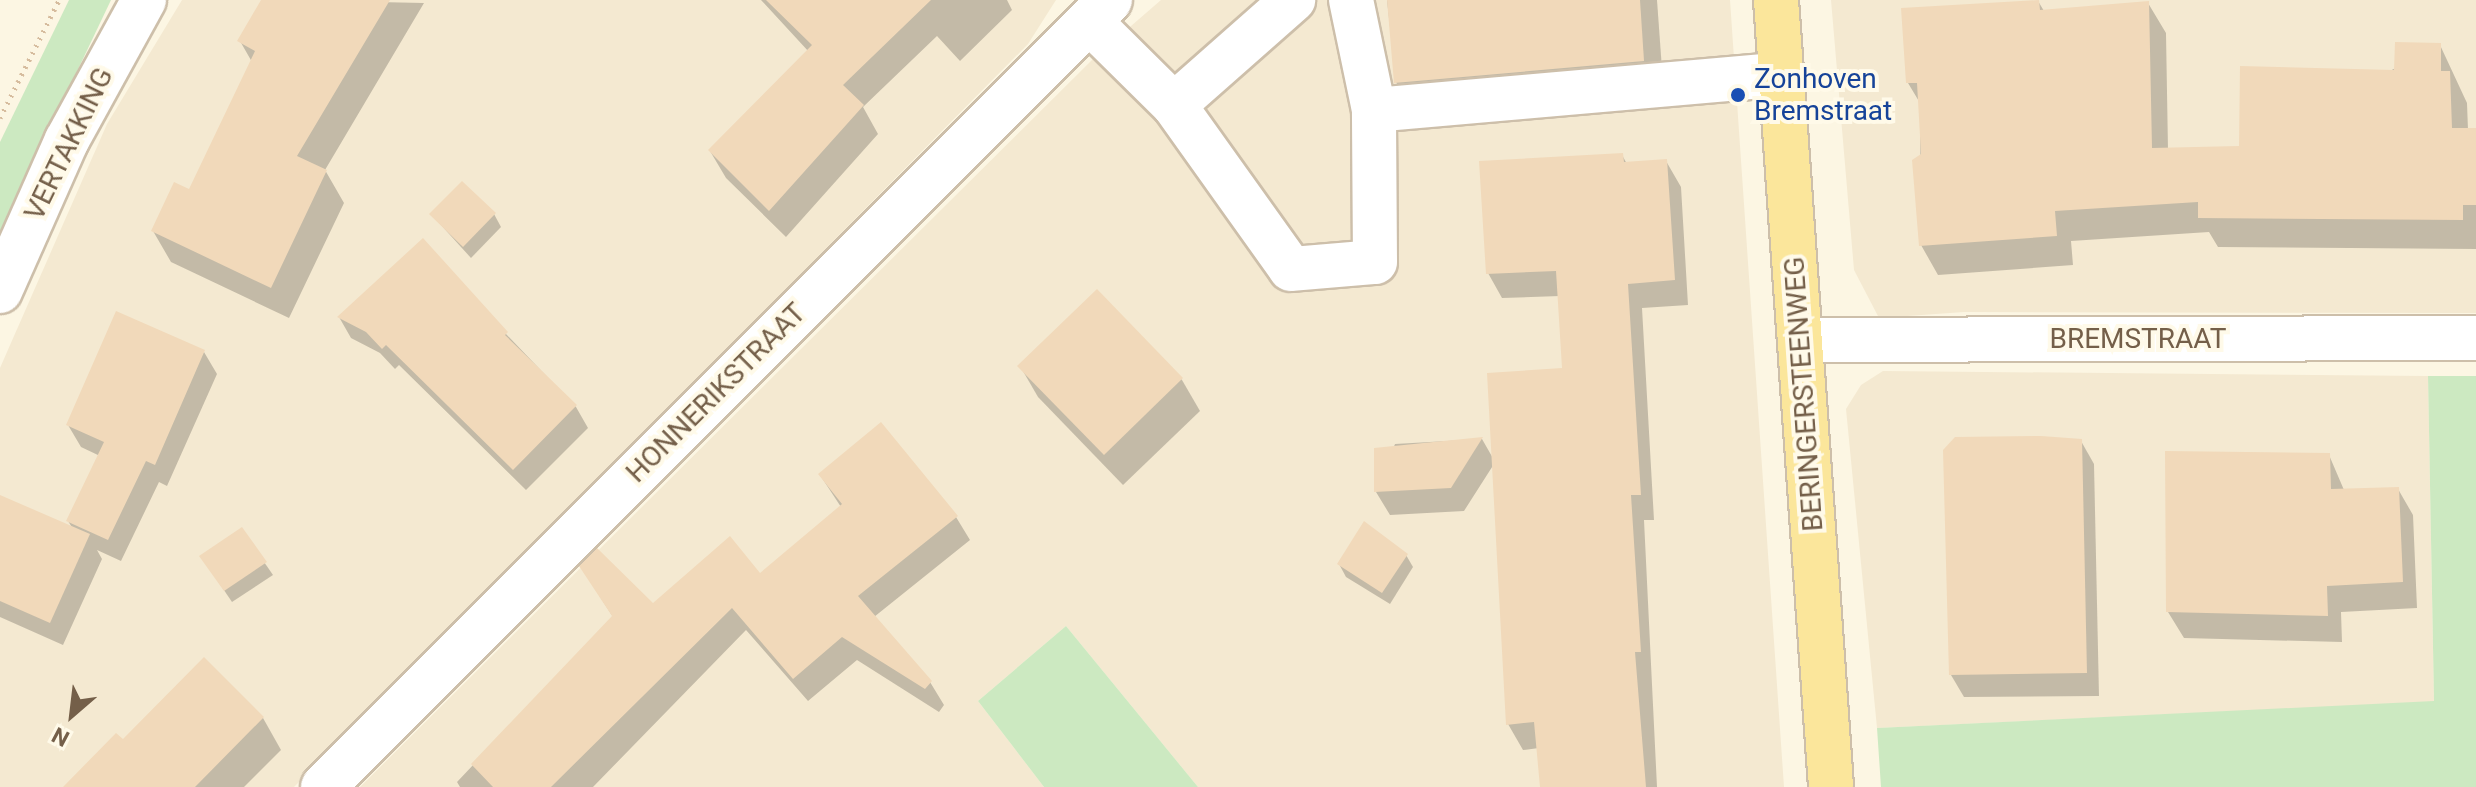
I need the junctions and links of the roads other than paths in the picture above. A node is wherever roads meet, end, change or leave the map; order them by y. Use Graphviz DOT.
graph roads {
  1 [pos="144,0"];
  2 [pos="1293,0"];
  3 [pos="1351,0"];
  4 [pos="1776,0"];
  5 [pos="1100,11"];
  6 [pos="1782,74"];
  7 [pos="1174,105"];
  8 [pos="1374,110"];
  9 [pos="0,291"];
  10 [pos="2476,338"];
  11 [pos="1800,340"];
  12 [pos="323,787"];
  13 [pos="1831,787"];
  1 -- 9 [label="street, VERTAKKING"];
  2 -- 7 [label="street"];
  3 -- 8 [label="street"];
  4 -- 6 [label="main road, BERINGERSTEENWEG"];
  5 -- 7 [label="street"];
  5 -- 12 [label="street, HONNERIKSTRAAT"];
  6 -- 8 [label="street"];
  6 -- 11 [label="main road, BERINGERSTEENWEG"];
  7 -- 8 [label="street"];
  10 -- 11 [label="street, BREMSTRAAT"];
  11 -- 13 [label="main road, BERINGERSTEENWEG"];
}
